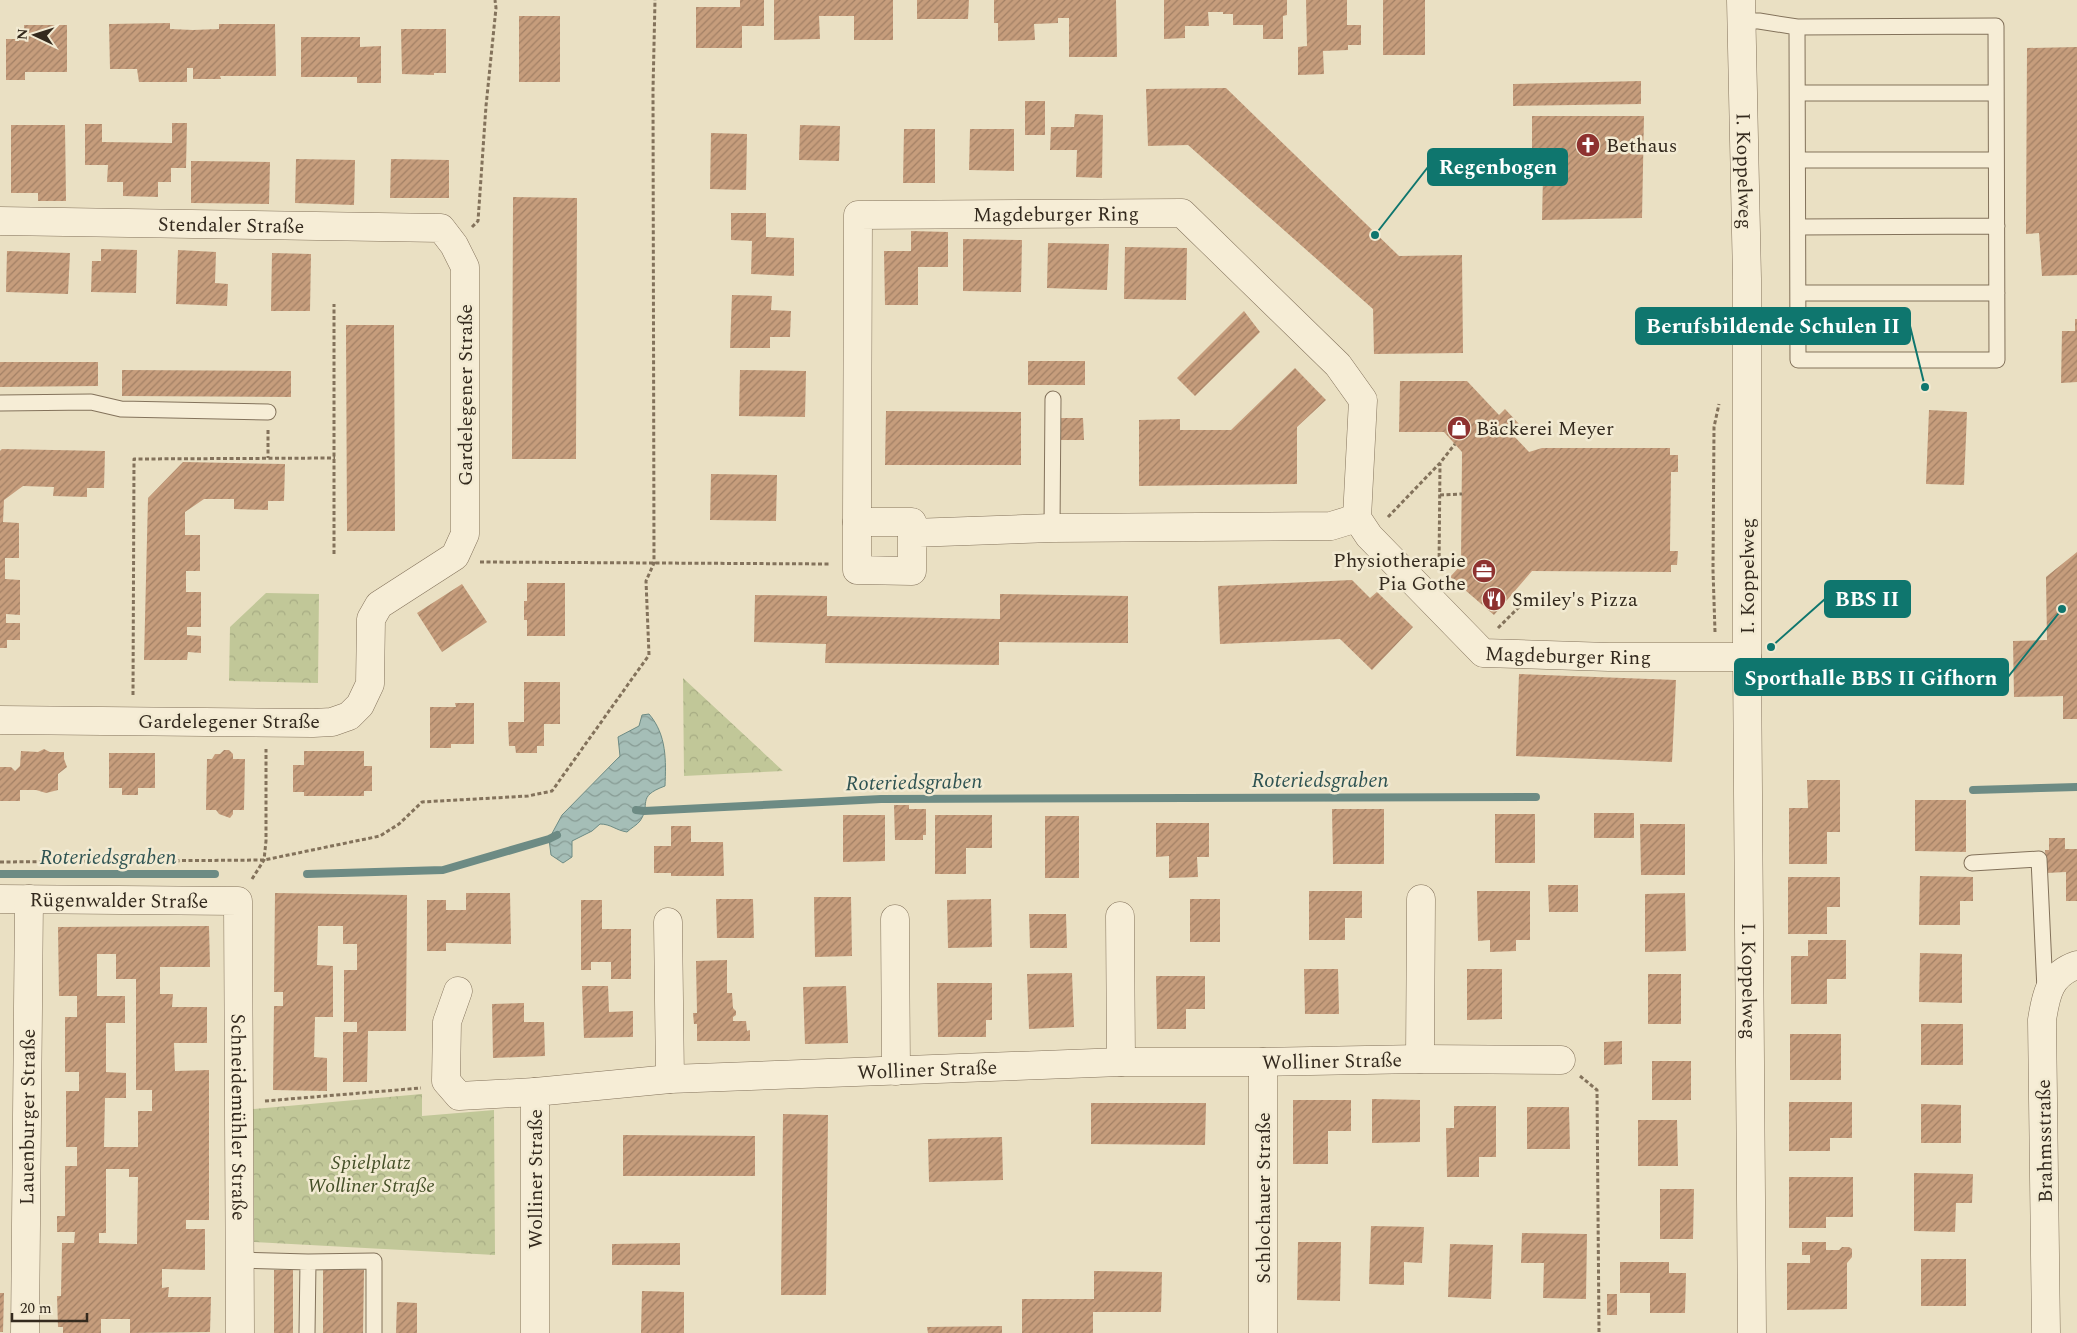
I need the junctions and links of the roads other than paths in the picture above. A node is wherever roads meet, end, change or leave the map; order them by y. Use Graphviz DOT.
graph roads {
  1 [pos="1742,10"];
  2 [pos="1798,27"];
  3 [pos="1798,93"];
  4 [pos="1996,93"];
  5 [pos="1798,160"];
  6 [pos="1996,160"];
  7 [pos="0,221"];
  8 [pos="1997,226"];
  9 [pos="1798,227"];
  10 [pos="454,245"];
  11 [pos="1997,293"];
  12 [pos="1798,294"];
  13 [pos="1052,399"];
  14 [pos="0,403"];
  15 [pos="268,412"];
  16 [pos="857,522"];
  17 [pos="1363,527"];
  18 [pos="1052,528"];
  19 [pos="912,533"];
  20 [pos="1747,657"];
  21 [pos="0,720"];
  22 [pos="1972,863"];
  23 [pos="0,899"];
  24 [pos="29,899"];
  25 [pos="1421,899"];
  26 [pos="238,901"];
  27 [pos="1120,916"];
  28 [pos="895,919"];
  29 [pos="668,922"];
  30 [pos="2077,965"];
  31 [pos="458,991"];
  32 [pos="2045,996"];
  33 [pos="1420,1059"];
  34 [pos="1561,1060"];
  35 [pos="1121,1062"];
  36 [pos="1263,1062"];
  37 [pos="896,1071"];
  38 [pos="670,1080"];
  39 [pos="535,1092"];
  40 [pos="239,1260"];
  41 [pos="308,1262"];
  42 [pos="25,1333"];
  43 [pos="240,1333"];
  44 [pos="308,1333"];
  45 [pos="374,1333"];
  46 [pos="535,1333"];
  47 [pos="1263,1333"];
  48 [pos="1752,1333"];
  49 [pos="2046,1333"];
  1 -- 2 [label="lane"];
  1 -- 20 [label="street, I. Koppelweg"];
  2 -- 3 [label="lane"];
  2 -- 4 [label="lane"];
  3 -- 4 [label="lane"];
  3 -- 5 [label="lane"];
  4 -- 6 [label="lane"];
  5 -- 6 [label="lane"];
  5 -- 9 [label="lane"];
  6 -- 8 [label="lane"];
  7 -- 10 [label="street, Stendaler Straße"];
  8 -- 9 [label="lane"];
  8 -- 11 [label="lane"];
  9 -- 12 [label="lane"];
  10 -- 21 [label="street, Gardelegener Straße"];
  11 -- 12 [label="lane"];
  11 -- 12 [label="lane"];
  13 -- 18 [label="lane"];
  14 -- 15 [label="lane"];
  16 -- 17 [label="street, Magdeburger Ring"];
  16 -- 19 [label="street"];
  16 -- 19 [label="street, Magdeburger Ring"];
  17 -- 18 [label="street"];
  17 -- 20 [label="street, Magdeburger Ring"];
  18 -- 19 [label="street"];
  20 -- 48 [label="street, I. Koppelweg"];
  22 -- 32 [label="lane"];
  23 -- 24 [label="street, Rügenwalder Straße"];
  24 -- 26 [label="street, Rügenwalder Straße"];
  24 -- 42 [label="street, Lauenburger Straße"];
  25 -- 33 [label="street"];
  26 -- 40 [label="street, Schneidemühler Straße"];
  27 -- 35 [label="street"];
  28 -- 37 [label="street"];
  29 -- 38 [label="street"];
  30 -- 32 [label="street, Brahmsstraße"];
  31 -- 39 [label="street"];
  32 -- 49 [label="street, Brahmsstraße"];
  33 -- 34 [label="street, Wolliner Straße"];
  33 -- 36 [label="street, Wolliner Straße"];
  35 -- 36 [label="street, Wolliner Straße"];
  35 -- 37 [label="street, Wolliner Straße"];
  36 -- 47 [label="street, Schlochauer Straße"];
  37 -- 38 [label="street, Wolliner Straße"];
  38 -- 39 [label="street, Wolliner Straße"];
  39 -- 46 [label="street, Wolliner Straße"];
  40 -- 41 [label="lane"];
  40 -- 43 [label="street, Schneidemühler Straße"];
  41 -- 44 [label="lane"];
  41 -- 45 [label="lane"];
}
